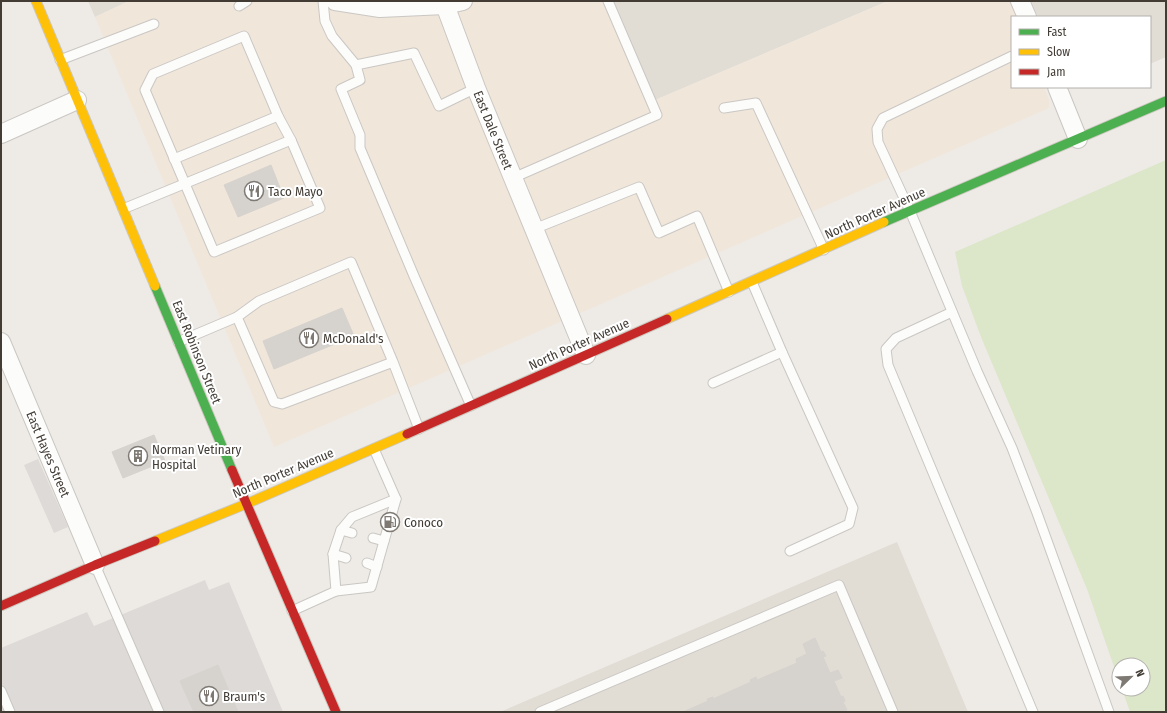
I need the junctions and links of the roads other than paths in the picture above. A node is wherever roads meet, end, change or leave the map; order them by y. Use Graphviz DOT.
graph roads {
  1 [pos="36,1"];
  2 [pos="323,1"];
  3 [pos="335,1"];
  4 [pos="463,1"];
  5 [pos="608,1"];
  6 [pos="1020,1"];
  7 [pos="445,5"];
  8 [pos="1027,16"];
  9 [pos="154,24"];
  10 [pos="1011,56"];
  11 [pos="60,60"];
  12 [pos="356,65"];
  13 [pos="476,88"];
  14 [pos="1057,88"];
  15 [pos="77,100"];
  16 [pos="1166,101"];
  17 [pos="724,108"];
  18 [pos="278,116"];
  19 [pos="1,134"];
  20 [pos="1078,139"];
  21 [pos="291,140"];
  22 [pos="174,159"];
  23 [pos="513,178"];
  24 [pos="185,184"];
  25 [pos="123,210"];
  26 [pos="910,211"];
  27 [pos="534,229"];
  28 [pos="824,250"];
  29 [pos="752,282"];
  30 [pos="729,292"];
  31 [pos="952,312"];
  32 [pos="237,317"];
  33 [pos="1,342"];
  34 [pos="178,342"];
  35 [pos="782,352"];
  36 [pos="586,355"];
  37 [pos="393,362"];
  38 [pos="6,365"];
  39 [pos="713,383"];
  40 [pos="471,406"];
  41 [pos="419,429"];
  42 [pos="374,448"];
  43 [pos="396,499"];
  44 [pos="246,504"];
  45 [pos="341,530"];
  46 [pos="352,533"];
  47 [pos="373,538"];
  48 [pos="384,541"];
  49 [pos="790,551"];
  50 [pos="333,554"];
  51 [pos="346,558"];
  52 [pos="367,563"];
  53 [pos="95,565"];
  54 [pos="377,567"];
  55 [pos="336,591"];
  56 [pos="1,606"];
  57 [pos="292,610"];
  58 [pos="1,692"];
  59 [pos="10,712"];
  60 [pos="159,712"];
  61 [pos="336,712"];
  62 [pos="540,712"];
  63 [pos="893,712"];
  64 [pos="1033,712"];
  65 [pos="1109,712"];
  1 -- 11 [label="main road, East Robinson Street"];
  2 -- 12 [label="lane"];
  3 -- 7 [label="street"];
  4 -- 7 [label="street"];
  5 -- 23 [label="lane"];
  6 -- 8 [label="street"];
  7 -- 13 [label="street, East Dale Street"];
  9 -- 11 [label="lane"];
  10 -- 26 [label="lane"];
  11 -- 15 [label="main road, East Robinson Street"];
  12 -- 13 [label="lane"];
  12 -- 40 [label="lane"];
  13 -- 23 [label="street, East Dale Street"];
  14 -- 20 [label="street"];
  15 -- 19 [label="street"];
  15 -- 25 [label="main road, East Robinson Street"];
  16 -- 20 [label="main road, North Porter Avenue"];
  17 -- 28 [label="lane"];
  18 -- 21 [label="lane"];
  18 -- 22 [label="lane"];
  18 -- 22 [label="lane"];
  20 -- 26 [label="main road, North Porter Avenue"];
  21 -- 24 [label="lane"];
  21 -- 24 [label="lane"];
  22 -- 24 [label="lane"];
  23 -- 27 [label="street, East Dale Street"];
  24 -- 25 [label="lane"];
  25 -- 34 [label="main road, East Robinson Street"];
  26 -- 28 [label="main road, North Porter Avenue"];
  26 -- 31 [label="lane"];
  27 -- 30 [label="lane"];
  27 -- 36 [label="street, East Dale Street"];
  28 -- 29 [label="main road, North Porter Avenue"];
  29 -- 30 [label="main road, North Porter Avenue"];
  29 -- 35 [label="lane"];
  30 -- 36 [label="main road, North Porter Avenue"];
  31 -- 64 [label="lane"];
  31 -- 65 [label="lane"];
  32 -- 34 [label="lane"];
  32 -- 37 [label="lane"];
  32 -- 37 [label="lane"];
  33 -- 38 [label="street, East Hayes Street"];
  34 -- 44 [label="main road, East Robinson Street"];
  35 -- 39 [label="lane"];
  35 -- 49 [label="lane"];
  36 -- 40 [label="main road, North Porter Avenue"];
  37 -- 41 [label="lane"];
  38 -- 53 [label="street, East Hayes Street"];
  40 -- 41 [label="main road, North Porter Avenue"];
  41 -- 42 [label="main road, North Porter Avenue"];
  42 -- 43 [label="lane"];
  42 -- 44 [label="main road, North Porter Avenue"];
  43 -- 45 [label="lane"];
  43 -- 48 [label="lane"];
  44 -- 53 [label="main road, North Porter Avenue"];
  44 -- 57 [label="main road, East Robinson Street"];
  45 -- 46 [label="lane"];
  45 -- 50 [label="lane"];
  47 -- 48 [label="lane"];
  48 -- 54 [label="lane"];
  50 -- 51 [label="lane"];
  50 -- 55 [label="lane"];
  52 -- 54 [label="lane"];
  53 -- 56 [label="main road, North Porter Avenue"];
  53 -- 60 [label="lane"];
  54 -- 55 [label="lane"];
  55 -- 57 [label="lane"];
  57 -- 61 [label="main road, East Robinson Street"];
  58 -- 59 [label="lane"];
  62 -- 63 [label="lane"];
}
